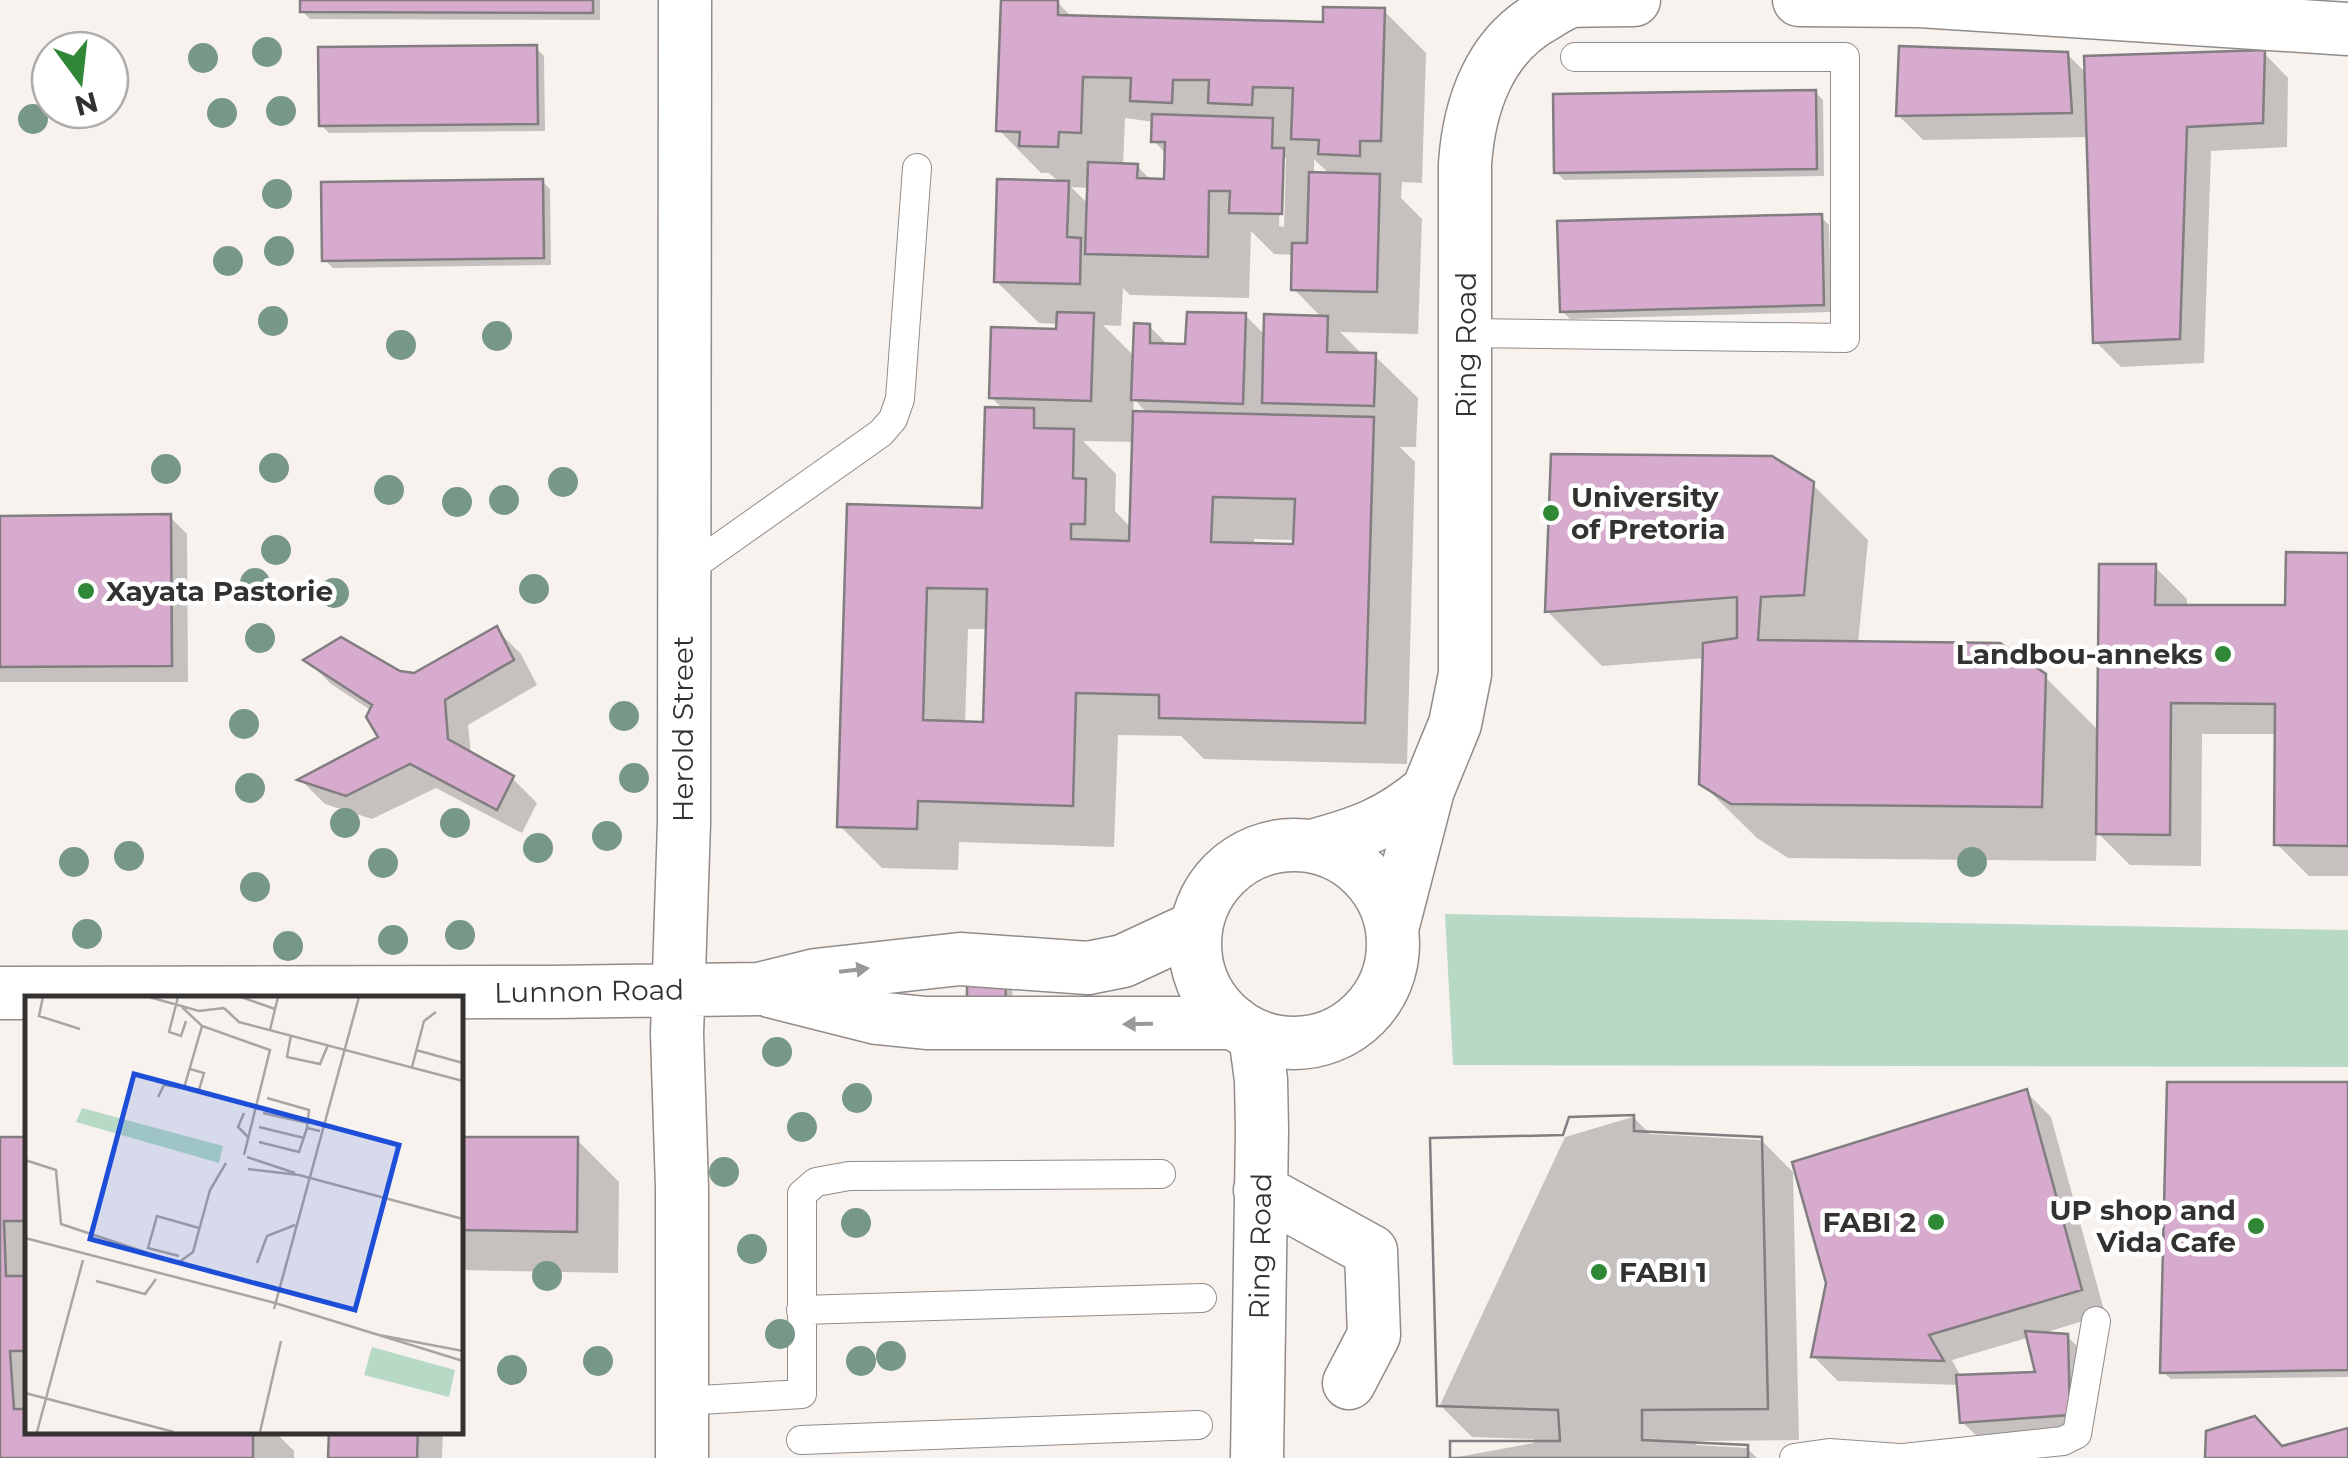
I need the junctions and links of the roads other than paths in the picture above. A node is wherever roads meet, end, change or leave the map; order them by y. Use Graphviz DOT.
graph roads {
  1 [pos="685,0"];
  2 [pos="1634,0"];
  3 [pos="1799,0"];
  4 [pos="2348,29"];
  5 [pos="1576,56"];
  6 [pos="917,168"];
  7 [pos="1466,333"];
  8 [pos="683,572"];
  9 [pos="1428,790"];
  10 [pos="1312,846"];
  11 [pos="1196,927"];
  12 [pos="1392,929"];
  13 [pos="759,988"];
  14 [pos="678,990"];
  15 [pos="0,993"];
  16 [pos="1245,1029"];
  17 [pos="1161,1174"];
  18 [pos="1260,1190"];
  19 [pos="1202,1298"];
  20 [pos="801,1310"];
  21 [pos="2096,1321"];
  22 [pos="1349,1383"];
  23 [pos="802,1394"];
  24 [pos="683,1402"];
  25 [pos="1198,1426"];
  26 [pos="802,1449"];
  27 [pos="682,1458"];
  28 [pos="1257,1458"];
  29 [pos="1794,1458"];
  30 [pos="1901,1458"];
  1 -- 8 [label="street, Herold Street"];
  2 -- 7 [label="street, Ring Road"];
  3 -- 4 [label="street"];
  5 -- 7 [label="lane"];
  6 -- 8 [label="lane"];
  7 -- 9 [label="street, Ring Road"];
  8 -- 14 [label="street, Herold Street"];
  9 -- 10 [label="street"];
  9 -- 12 [label="street, Ring Road"];
  10 -- 11 [label="street"];
  10 -- 12 [label="street"];
  13 -- 11 [label="street, Lunnon Road, one-way"];
  11 -- 16 [label="street"];
  12 -- 16 [label="street"];
  13 -- 14 [label="street, Lunnon Road"];
  16 -- 13 [label="street, Lunnon Road, one-way"];
  14 -- 15 [label="street, Lunnon Road"];
  14 -- 24 [label="street, Herold Street"];
  16 -- 18 [label="street, Ring Road"];
  17 -- 20 [label="lane"];
  18 -- 22 [label="street"];
  18 -- 28 [label="street, Ring Road"];
  19 -- 20 [label="lane"];
  20 -- 23 [label="lane"];
  21 -- 30 [label="lane"];
  23 -- 24 [label="lane"];
  23 -- 26 [label="lane"];
  24 -- 27 [label="street, Herold Street"];
  25 -- 26 [label="lane"];
  29 -- 30 [label="lane"];
}
